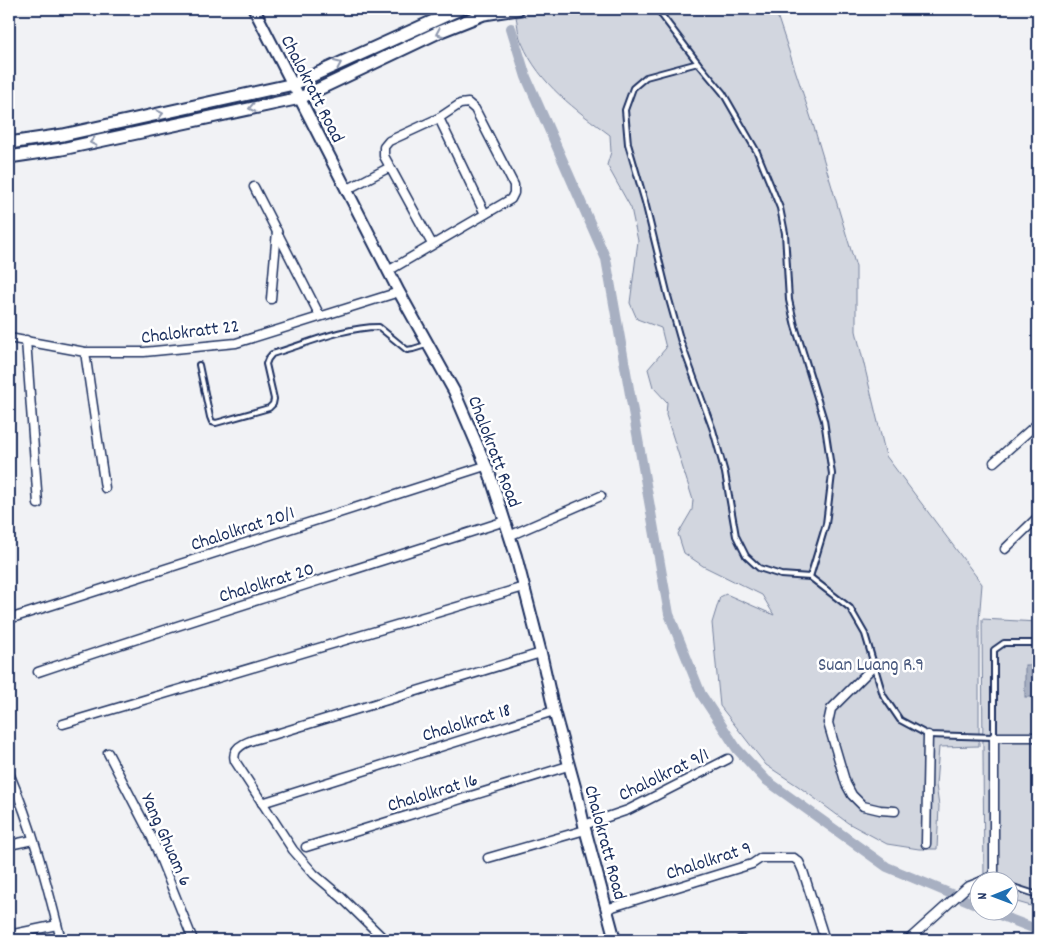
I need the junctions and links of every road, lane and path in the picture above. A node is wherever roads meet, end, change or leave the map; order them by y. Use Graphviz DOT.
graph roads {
  1 [pos="254,9"];
  2 [pos="460,9"];
  3 [pos="518,9"];
  4 [pos="657,9"];
  5 [pos="444,12"];
  6 [pos="698,63"];
  7 [pos="294,84"];
  8 [pos="300,98"];
  9 [pos="439,118"];
  10 [pos="9,143"];
  11 [pos="9,157"];
  12 [pos="390,167"];
  13 [pos="254,187"];
  14 [pos="346,190"];
  15 [pos="485,214"];
  16 [pos="277,231"];
  17 [pos="432,244"];
  18 [pos="388,271"];
  19 [pos="399,292"];
  20 [pos="271,299"];
  21 [pos="320,316"];
  22 [pos="9,338"];
  23 [pos="26,340"];
  24 [pos="428,344"];
  25 [pos="85,352"];
  26 [pos="199,365"];
  27 [pos="1038,423"];
  28 [pos="994,462"];
  29 [pos="486,466"];
  30 [pos="105,488"];
  31 [pos="601,496"];
  32 [pos="38,504"];
  33 [pos="1038,517"];
  34 [pos="505,521"];
  35 [pos="509,536"];
  36 [pos="1005,548"];
  37 [pos="810,577"];
  38 [pos="524,587"];
  39 [pos="9,619"];
  40 [pos="1038,643"];
  41 [pos="541,654"];
  42 [pos="874,666"];
  43 [pos="38,672"];
  44 [pos="554,711"];
  45 [pos="63,724"];
  46 [pos="928,735"];
  47 [pos="994,737"];
  48 [pos="1038,737"];
  49 [pos="108,753"];
  50 [pos="728,759"];
  51 [pos="568,766"];
  52 [pos="9,773"];
  53 [pos="262,803"];
  54 [pos="895,811"];
  55 [pos="584,827"];
  56 [pos="33,840"];
  57 [pos="926,844"];
  58 [pos="9,845"];
  59 [pos="306,847"];
  60 [pos="488,858"];
  61 [pos="994,872"];
  62 [pos="970,885"];
  63 [pos="1020,889"];
  64 [pos="1038,895"];
  65 [pos="606,909"];
  66 [pos="57,924"];
  67 [pos="9,935"];
  68 [pos="61,940"];
  69 [pos="193,940"];
  70 [pos="385,940"];
  71 [pos="615,940"];
  72 [pos="825,940"];
  73 [pos="908,940"];
  1 -- 7 [label="street, Chalokratt Road"];
  2 -- 5 [label="main road"];
  3 -- 8 [label="main road, one-way"];
  4 -- 6 [label="lane"];
  7 -- 5 [label="main road, one-way"];
  6 -- 37 [label="lane"];
  6 -- 37 [label="lane"];
  7 -- 8 [label="street, Chalokratt Road"];
  10 -- 7 [label="main road, one-way"];
  8 -- 11 [label="main road, one-way"];
  8 -- 14 [label="street, Chalokratt Road"];
  9 -- 12 [label="street"];
  9 -- 15 [label="street"];
  9 -- 15 [label="street"];
  12 -- 14 [label="street"];
  12 -- 17 [label="street"];
  13 -- 16 [label="street"];
  14 -- 18 [label="street, Chalokratt Road"];
  15 -- 17 [label="street"];
  16 -- 20 [label="street"];
  16 -- 21 [label="street"];
  17 -- 18 [label="street"];
  18 -- 19 [label="street, Chalokratt Road"];
  19 -- 21 [label="street, Chalokratt 22"];
  19 -- 24 [label="street, Chalokratt Road"];
  21 -- 25 [label="street, Chalokratt 22"];
  22 -- 23 [label="street, Chalokratt 22"];
  23 -- 25 [label="street, Chalokratt 22"];
  23 -- 32 [label="street"];
  24 -- 26 [label="lane"];
  24 -- 29 [label="street, Chalokratt Road"];
  25 -- 30 [label="street"];
  27 -- 28 [label="street"];
  29 -- 34 [label="street, Chalokratt Road"];
  29 -- 39 [label="street, Chalolkrat 20/1"];
  31 -- 35 [label="street"];
  33 -- 36 [label="street"];
  34 -- 35 [label="street, Chalokratt Road"];
  34 -- 43 [label="street, Chalolkrat 20"];
  35 -- 38 [label="street, Chalokratt Road"];
  37 -- 42 [label="lane"];
  38 -- 41 [label="street, Chalokratt Road"];
  38 -- 45 [label="street"];
  40 -- 47 [label="lane"];
  41 -- 44 [label="street, Chalokratt Road"];
  41 -- 53 [label="street"];
  42 -- 46 [label="lane"];
  42 -- 54 [label="street"];
  44 -- 51 [label="street, Chalokratt Road"];
  44 -- 53 [label="street, Chalolkrat 18"];
  46 -- 47 [label="lane"];
  46 -- 57 [label="street"];
  47 -- 48 [label="street"];
  47 -- 61 [label="street"];
  49 -- 69 [label="street, Yang Ghuam 6"];
  50 -- 55 [label="street, Chalolkrat 9/1"];
  51 -- 55 [label="street, Chalokratt Road"];
  51 -- 59 [label="street, Chalolkrat 16"];
  52 -- 56 [label="street"];
  53 -- 70 [label="street"];
  55 -- 60 [label="street, Chalolkrat 9/1"];
  55 -- 65 [label="street, Chalokratt Road"];
  56 -- 58 [label="street"];
  56 -- 66 [label="street"];
  62 -- 73 [label="street"];
  63 -- 64 [label="lane"];
  65 -- 71 [label="street, Chalokratt Road"];
  65 -- 72 [label="street, Chalolkrat 9"];
  66 -- 67 [label="street"];
  66 -- 68 [label="street"];
}
